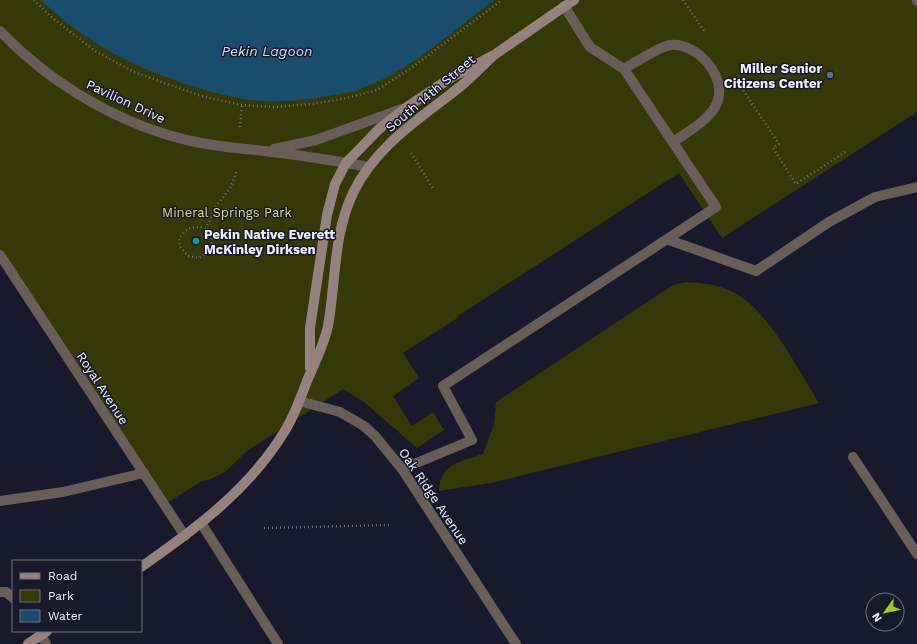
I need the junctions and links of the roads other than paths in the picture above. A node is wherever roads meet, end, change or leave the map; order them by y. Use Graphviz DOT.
graph roads {
  1 [pos="574,0"];
  2 [pos="564,6"];
  3 [pos="0,31"];
  4 [pos="494,55"];
  5 [pos="624,69"];
  6 [pos="407,107"];
  7 [pos="673,142"];
  8 [pos="260,151"];
  9 [pos="346,163"];
  10 [pos="368,167"];
  11 [pos="917,187"];
  12 [pos="669,240"];
  13 [pos="0,255"];
  14 [pos="310,374"];
  15 [pos="299,401"];
  16 [pos="853,457"];
  17 [pos="402,469"];
  18 [pos="144,473"];
  19 [pos="0,501"];
  20 [pos="201,523"];
  21 [pos="185,536"];
  22 [pos="917,554"];
  23 [pos="142,566"];
  24 [pos="0,592"];
  25 [pos="12,597"];
  26 [pos="43,635"];
  27 [pos="28,644"];
  28 [pos="278,644"];
  29 [pos="516,644"];
  1 -- 2 [label="main road, South 14th Street"];
  2 -- 4 [label="main road, South 14th Street"];
  2 -- 5 [label="street"];
  3 -- 8 [label="street, Pavilion Drive"];
  4 -- 6 [label="main road, South 14th Street"];
  4 -- 10 [label="main road, South 14th Street"];
  5 -- 7 [label="street"];
  5 -- 7 [label="street"];
  6 -- 8 [label="street, Pavilion Drive"];
  6 -- 9 [label="main road, South 14th Street"];
  7 -- 12 [label="street"];
  8 -- 9 [label="street, Pavilion Drive"];
  9 -- 10 [label="street, Pavilion Drive"];
  9 -- 14 [label="main road, South 14th Street"];
  10 -- 14 [label="main road, South 14th Street"];
  11 -- 12 [label="street"];
  12 -- 17 [label="street"];
  13 -- 18 [label="street, Royal Avenue"];
  14 -- 15 [label="main road, South 14th Street"];
  15 -- 17 [label="street, Oak Ridge Avenue"];
  15 -- 20 [label="main road, South 14th Street"];
  16 -- 22 [label="street"];
  17 -- 29 [label="street, Oak Ridge Avenue"];
  18 -- 19 [label="street"];
  18 -- 21 [label="street, Royal Avenue"];
  20 -- 21 [label="main road, South 14th Street"];
  20 -- 28 [label="street"];
  21 -- 23 [label="main road, South 14th Street"];
  24 -- 25 [label="street"];
  26 -- 27 [label="main road"];
}
